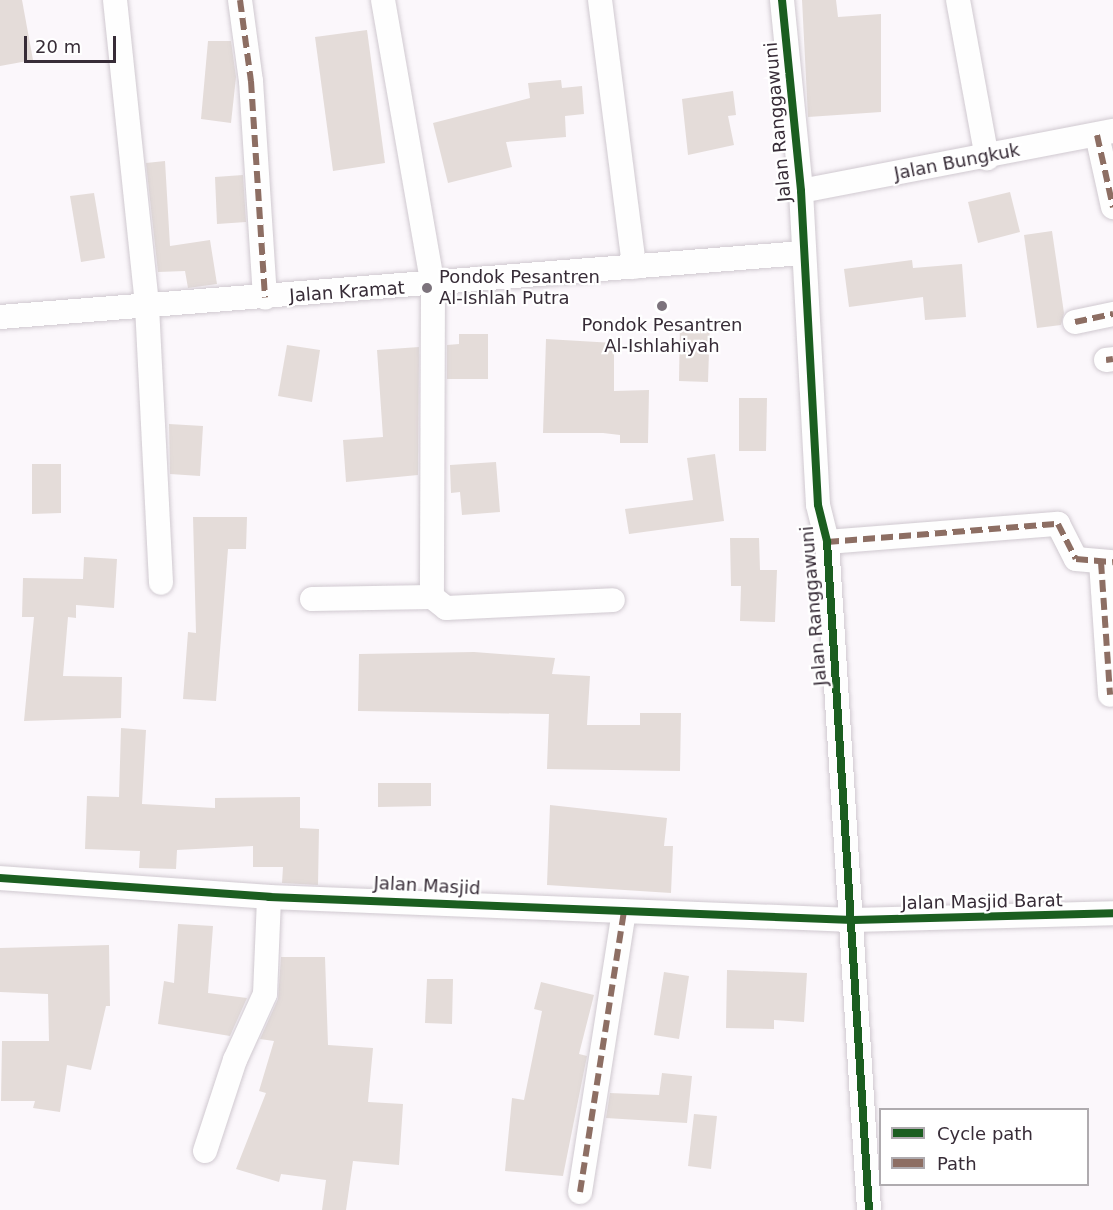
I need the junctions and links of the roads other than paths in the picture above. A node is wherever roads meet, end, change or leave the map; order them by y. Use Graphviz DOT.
graph roads {
  1 [pos="115,0"];
  2 [pos="240,0"];
  3 [pos="383,0"];
  4 [pos="600,0"];
  5 [pos="782,0"];
  6 [pos="958,0"];
  7 [pos="1105,133"];
  8 [pos="987,158"];
  9 [pos="801,191"];
  10 [pos="1113,207"];
  11 [pos="802,253"];
  12 [pos="634,267"];
  13 [pos="434,286"];
  14 [pos="265,298"];
  15 [pos="147,306"];
  16 [pos="1113,314"];
  17 [pos="0,317"];
  18 [pos="1075,322"];
  19 [pos="827,542"];
  20 [pos="1107,562"];
  21 [pos="161,583"];
  22 [pos="432,597"];
  23 [pos="312,599"];
  24 [pos="613,600"];
  25 [pos="1110,695"];
  26 [pos="0,878"];
  27 [pos="269,897"];
  28 [pos="624,911"];
  29 [pos="1113,913"];
  30 [pos="853,920"];
  31 [pos="205,1151"];
  32 [pos="580,1191"];
  33 [pos="869,1210"];
  1 -- 15 [label="street"];
  2 -- 14 [label="street"];
  3 -- 13 [label="street"];
  4 -- 12 [label="street"];
  5 -- 9 [label="street, Jalan Ranggawuni"];
  6 -- 8 [label="street"];
  7 -- 8 [label="street, Jalan Bungkuk"];
  7 -- 10 [label="street"];
  8 -- 9 [label="street, Jalan Bungkuk"];
  9 -- 11 [label="street, Jalan Ranggawuni"];
  11 -- 12 [label="street, Jalan Kramat"];
  11 -- 19 [label="street, Jalan Ranggawuni"];
  12 -- 13 [label="street, Jalan Kramat"];
  13 -- 14 [label="street, Jalan Kramat"];
  13 -- 22 [label="street"];
  14 -- 15 [label="street, Jalan Kramat"];
  15 -- 17 [label="street, Jalan Kramat"];
  15 -- 21 [label="street"];
  16 -- 18 [label="street"];
  19 -- 20 [label="street"];
  19 -- 30 [label="street, Jalan Ranggawuni"];
  20 -- 25 [label="street"];
  22 -- 23 [label="street"];
  22 -- 24 [label="street"];
  26 -- 27 [label="street, Jalan Masjid"];
  27 -- 28 [label="street, Jalan Masjid"];
  27 -- 31 [label="street"];
  28 -- 30 [label="street, Jalan Masjid"];
  28 -- 32 [label="street"];
  29 -- 30 [label="street, Jalan Masjid Barat"];
  30 -- 33 [label="street, Jalan Ranggawuni"];
}
